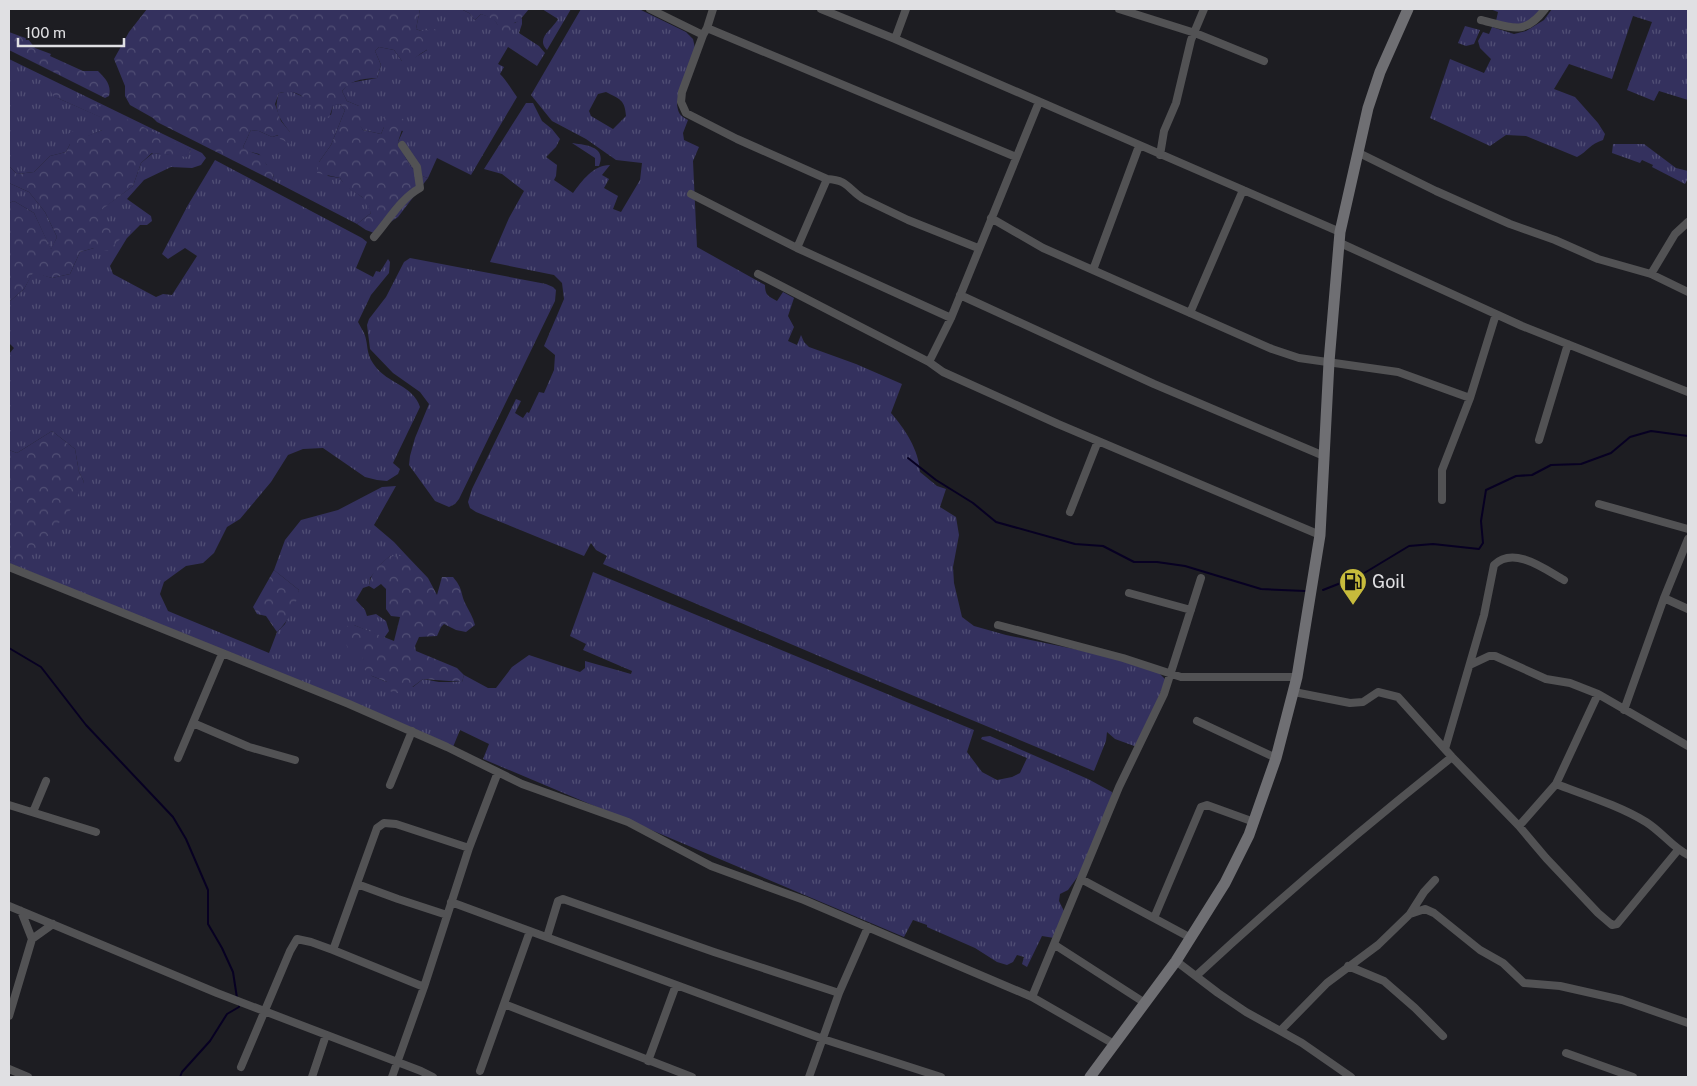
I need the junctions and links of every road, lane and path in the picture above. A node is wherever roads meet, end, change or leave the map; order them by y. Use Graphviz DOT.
graph roads {
  1 [pos="650,9"];
  2 [pos="713,9"];
  3 [pos="821,9"];
  4 [pos="906,9"];
  5 [pos="1118,9"];
  6 [pos="1204,9"];
  7 [pos="1408,9"];
  8 [pos="1545,9"];
  9 [pos="1481,20"];
  10 [pos="705,32"];
  11 [pos="1195,34"];
  12 [pos="895,39"];
  13 [pos="1264,61"];
  14 [pos="1039,102"];
  15 [pos="402,145"];
  16 [pos="1139,146"];
  17 [pos="1357,152"];
  18 [pos="1160,155"];
  19 [pos="1016,157"];
  20 [pos="827,179"];
  21 [pos="1243,190"];
  22 [pos="691,194"];
  23 [pos="991,218"];
  24 [pos="1688,222"];
  25 [pos="374,237"];
  26 [pos="1339,237"];
  27 [pos="797,248"];
  28 [pos="978,248"];
  29 [pos="1093,270"];
  30 [pos="758,274"];
  31 [pos="1651,274"];
  32 [pos="1688,292"];
  33 [pos="960,295"];
  34 [pos="1190,313"];
  35 [pos="1496,314"];
  36 [pos="951,318"];
  37 [pos="1568,344"];
  38 [pos="929,362"];
  39 [pos="1329,362"];
  40 [pos="1688,392"];
  41 [pos="1470,398"];
  42 [pos="1539,440"];
  43 [pos="1098,441"];
  44 [pos="1324,456"];
  45 [pos="1442,500"];
  46 [pos="1599,504"];
  47 [pos="1070,512"];
  48 [pos="1688,529"];
  49 [pos="1320,535"];
  50 [pos="1688,539"];
  51 [pos="9,567"];
  52 [pos="1201,578"];
  53 [pos="1564,580"];
  54 [pos="1129,593"];
  55 [pos="1664,598"];
  56 [pos="1688,609"];
  57 [pos="1191,610"];
  58 [pos="998,626"];
  59 [pos="222,654"];
  60 [pos="1470,665"];
  61 [pos="1170,675"];
  62 [pos="1297,677"];
  63 [pos="1294,692"];
  64 [pos="1598,694"];
  65 [pos="1624,710"];
  66 [pos="1197,720"];
  67 [pos="193,723"];
  68 [pos="412,731"];
  69 [pos="1688,746"];
  70 [pos="1445,749"];
  71 [pos="1452,757"];
  72 [pos="178,758"];
  73 [pos="1276,758"];
  74 [pos="295,760"];
  75 [pos="498,772"];
  76 [pos="46,781"];
  77 [pos="1556,784"];
  78 [pos="390,785"];
  79 [pos="9,805"];
  80 [pos="33,812"];
  81 [pos="1254,822"];
  82 [pos="1519,826"];
  83 [pos="96,832"];
  84 [pos="468,848"];
  85 [pos="1678,850"];
  86 [pos="1688,855"];
  87 [pos="1081,878"];
  88 [pos="1435,880"];
  89 [pos="357,884"];
  90 [pos="451,902"];
  91 [pos="9,906"];
  92 [pos="21,911"];
  93 [pos="1410,914"];
  94 [pos="447,915"];
  95 [pos="1154,918"];
  96 [pos="53,924"];
  97 [pos="868,927"];
  98 [pos="530,931"];
  99 [pos="547,937"];
  100 [pos="1191,938"];
  101 [pos="32,939"];
  102 [pos="1055,945"];
  103 [pos="333,950"];
  104 [pos="1176,961"];
  105 [pos="1348,966"];
  106 [pos="1196,976"];
  107 [pos="676,985"];
  108 [pos="424,988"];
  109 [pos="839,993"];
  110 [pos="1032,997"];
  111 [pos="1145,1003"];
  112 [pos="504,1004"];
  113 [pos="264,1011"];
  114 [pos="9,1016"];
  115 [pos="1688,1022"];
  116 [pos="1281,1030"];
  117 [pos="326,1035"];
  118 [pos="1443,1036"];
  119 [pos="823,1039"];
  120 [pos="1114,1044"];
  121 [pos="1566,1053"];
  122 [pos="648,1061"];
  123 [pos="397,1062"];
  124 [pos="241,1067"];
  125 [pos="9,1069"];
  126 [pos="480,1071"];
  127 [pos="28,1077"];
  128 [pos="312,1077"];
  129 [pos="392,1077"];
  130 [pos="433,1077"];
  131 [pos="692,1077"];
  132 [pos="810,1077"];
  133 [pos="941,1077"];
  134 [pos="1090,1077"];
  135 [pos="1351,1077"];
  136 [pos="1633,1077"];
  1 -- 10 [label="street"];
  2 -- 10 [label="street"];
  3 -- 12 [label="street"];
  4 -- 12 [label="street"];
  5 -- 11 [label="street"];
  6 -- 11 [label="street"];
  7 -- 17 [label="street"];
  8 -- 9 [label="street"];
  10 -- 19 [label="street"];
  10 -- 20 [label="street"];
  11 -- 13 [label="street"];
  11 -- 18 [label="street"];
  12 -- 14 [label="street"];
  14 -- 16 [label="street"];
  14 -- 19 [label="street"];
  15 -- 25 [label="street"];
  16 -- 18 [label="street"];
  16 -- 29 [label="street"];
  17 -- 26 [label="street"];
  17 -- 31 [label="street"];
  18 -- 21 [label="street"];
  19 -- 23 [label="street"];
  20 -- 27 [label="street"];
  20 -- 28 [label="street"];
  21 -- 26 [label="street"];
  21 -- 34 [label="street"];
  22 -- 27 [label="street"];
  23 -- 28 [label="street"];
  23 -- 29 [label="street"];
  24 -- 31 [label="street"];
  26 -- 35 [label="street"];
  26 -- 39 [label="street"];
  27 -- 36 [label="street"];
  28 -- 33 [label="street"];
  29 -- 34 [label="street"];
  30 -- 38 [label="street"];
  31 -- 32 [label="street"];
  33 -- 36 [label="street"];
  33 -- 44 [label="street"];
  34 -- 39 [label="street"];
  35 -- 37 [label="street"];
  35 -- 41 [label="street"];
  36 -- 38 [label="street"];
  37 -- 40 [label="street"];
  37 -- 42 [label="street"];
  38 -- 43 [label="street"];
  39 -- 41 [label="street"];
  39 -- 44 [label="street"];
  41 -- 45 [label="street"];
  43 -- 47 [label="street"];
  43 -- 49 [label="street"];
  44 -- 49 [label="street"];
  46 -- 48 [label="street"];
  49 -- 62 [label="street"];
  50 -- 55 [label="street"];
  51 -- 59 [label="street"];
  52 -- 57 [label="street"];
  53 -- 60 [label="street"];
  54 -- 57 [label="street"];
  55 -- 56 [label="street"];
  55 -- 65 [label="street"];
  57 -- 61 [label="street"];
  58 -- 61 [label="street"];
  59 -- 67 [label="street"];
  59 -- 68 [label="street"];
  60 -- 64 [label="street"];
  60 -- 70 [label="street"];
  61 -- 62 [label="street"];
  61 -- 87 [label="street"];
  62 -- 63 [label="street"];
  63 -- 70 [label="street"];
  63 -- 73 [label="street"];
  64 -- 65 [label="street"];
  64 -- 77 [label="street"];
  65 -- 69 [label="street"];
  66 -- 73 [label="street"];
  67 -- 72 [label="street"];
  67 -- 74 [label="street"];
  68 -- 75 [label="street"];
  68 -- 78 [label="street"];
  70 -- 71 [label="street"];
  71 -- 82 [label="street"];
  71 -- 106 [label="street"];
  73 -- 81 [label="street"];
  75 -- 84 [label="street"];
  75 -- 97 [label="street"];
  76 -- 80 [label="street"];
  77 -- 82 [label="street"];
  77 -- 85 [label="street"];
  79 -- 80 [label="street"];
  80 -- 83 [label="street"];
  81 -- 95 [label="street"];
  81 -- 100 [label="street"];
  82 -- 85 [label="street"];
  84 -- 89 [label="street"];
  84 -- 90 [label="street"];
  85 -- 86 [label="street"];
  87 -- 95 [label="street"];
  87 -- 102 [label="street"];
  88 -- 93 [label="street"];
  89 -- 94 [label="street"];
  89 -- 103 [label="street"];
  90 -- 94 [label="street"];
  90 -- 98 [label="street"];
  91 -- 92 [label="street"];
  92 -- 96 [label="street"];
  92 -- 101 [label="street"];
  93 -- 105 [label="street"];
  93 -- 115 [label="street"];
  94 -- 108 [label="street"];
  95 -- 100 [label="street"];
  96 -- 101 [label="street"];
  96 -- 113 [label="street"];
  97 -- 109 [label="street"];
  97 -- 110 [label="street"];
  98 -- 99 [label="street"];
  98 -- 112 [label="street"];
  99 -- 107 [label="street"];
  99 -- 109 [label="street"];
  100 -- 104 [label="street"];
  101 -- 114 [label="street"];
  102 -- 110 [label="street"];
  102 -- 111 [label="street"];
  103 -- 108 [label="street"];
  103 -- 113 [label="street"];
  104 -- 106 [label="street"];
  104 -- 111 [label="street"];
  105 -- 116 [label="street"];
  105 -- 118 [label="street"];
  106 -- 116 [label="street"];
  107 -- 119 [label="street"];
  107 -- 122 [label="street"];
  108 -- 123 [label="street"];
  109 -- 119 [label="street"];
  110 -- 120 [label="street"];
  111 -- 120 [label="street"];
  112 -- 122 [label="street"];
  112 -- 126 [label="street"];
  113 -- 117 [label="street"];
  113 -- 124 [label="street"];
  116 -- 135 [label="street"];
  117 -- 123 [label="street"];
  117 -- 128 [label="street"];
  119 -- 132 [label="street"];
  119 -- 133 [label="street"];
  120 -- 134 [label="street"];
  121 -- 136 [label="street"];
  122 -- 131 [label="street"];
  123 -- 129 [label="street"];
  123 -- 130 [label="street"];
  125 -- 127 [label="street"];
}
